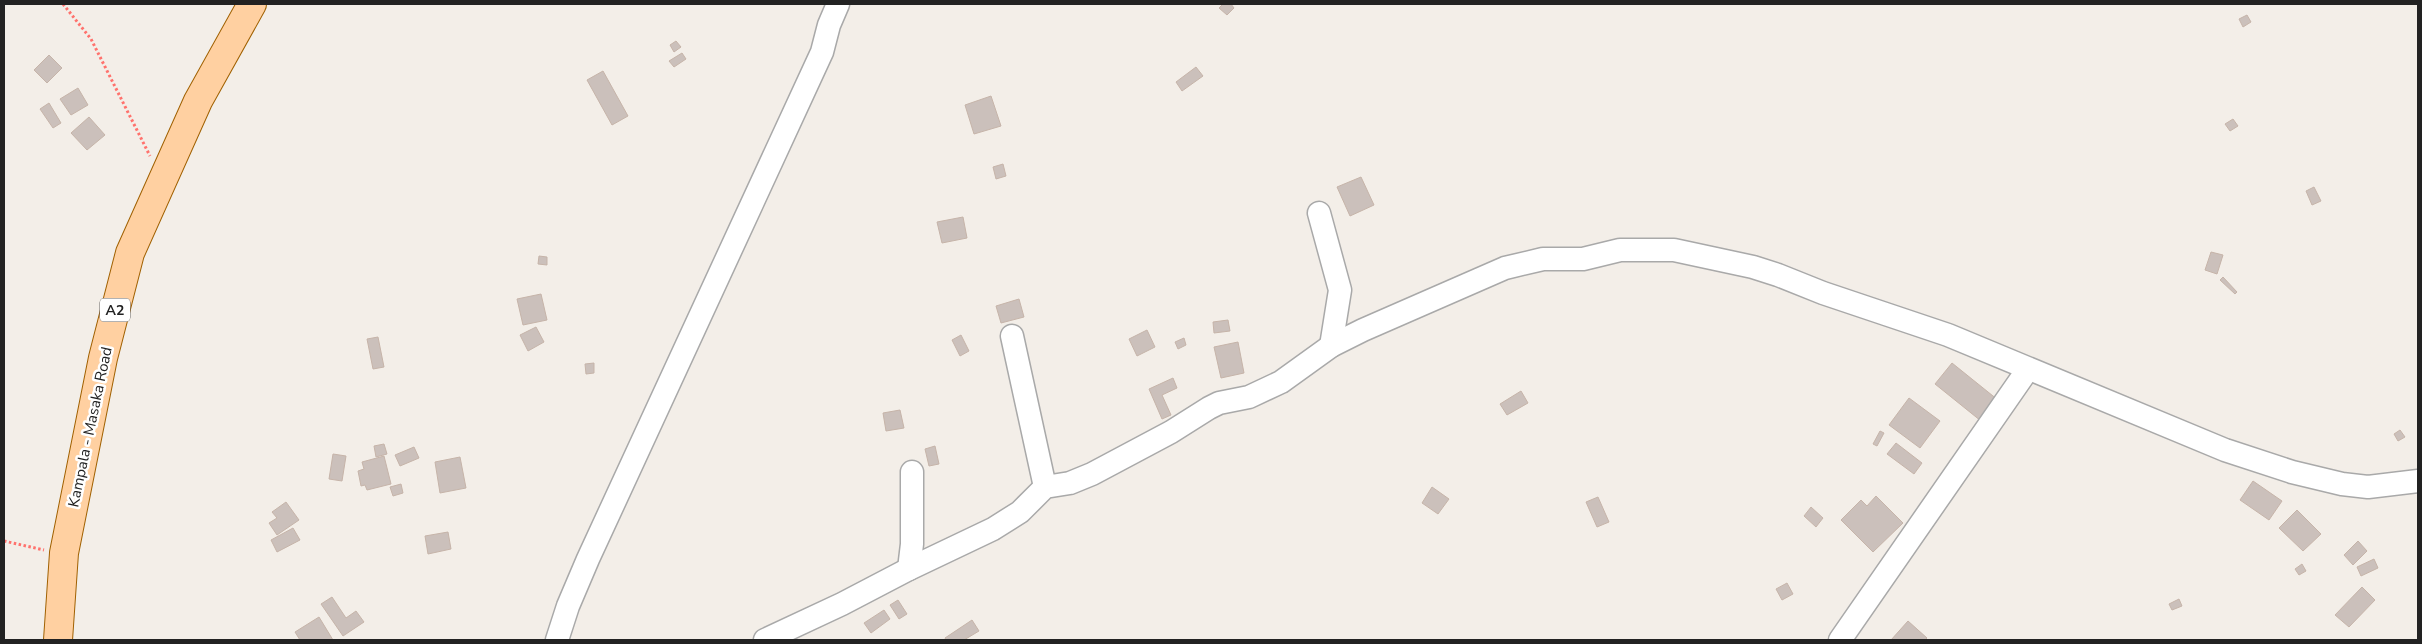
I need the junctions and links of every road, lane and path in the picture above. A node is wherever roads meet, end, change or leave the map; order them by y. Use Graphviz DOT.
graph roads {
  1 [pos="62,4"];
  2 [pos="838,4"];
  3 [pos="245,7"];
  4 [pos="162,181"];
  5 [pos="1319,213"];
  6 [pos="1012,336"];
  7 [pos="1332,346"];
  8 [pos="2028,369"];
  9 [pos="912,472"];
  10 [pos="2418,482"];
  11 [pos="1045,487"];
  12 [pos="4,541"];
  13 [pos="64,553"];
  14 [pos="909,569"];
  15 [pos="58,640"];
  16 [pos="557,640"];
  17 [pos="765,640"];
  18 [pos="1840,640"];
  1 -- 4 [label="path"];
  2 -- 16 [label="street"];
  3 -- 4 [label="main road, Kampala - Masaka Road / A2"];
  4 -- 13 [label="main road, Kampala - Masaka Road / A2"];
  5 -- 7 [label="street"];
  6 -- 11 [label="street"];
  7 -- 8 [label="street"];
  7 -- 11 [label="street"];
  8 -- 10 [label="street"];
  8 -- 18 [label="street"];
  9 -- 14 [label="street"];
  11 -- 14 [label="street"];
  12 -- 13 [label="path"];
  13 -- 15 [label="main road, Kampala - Masaka Road / A2"];
  14 -- 17 [label="street"];
}
